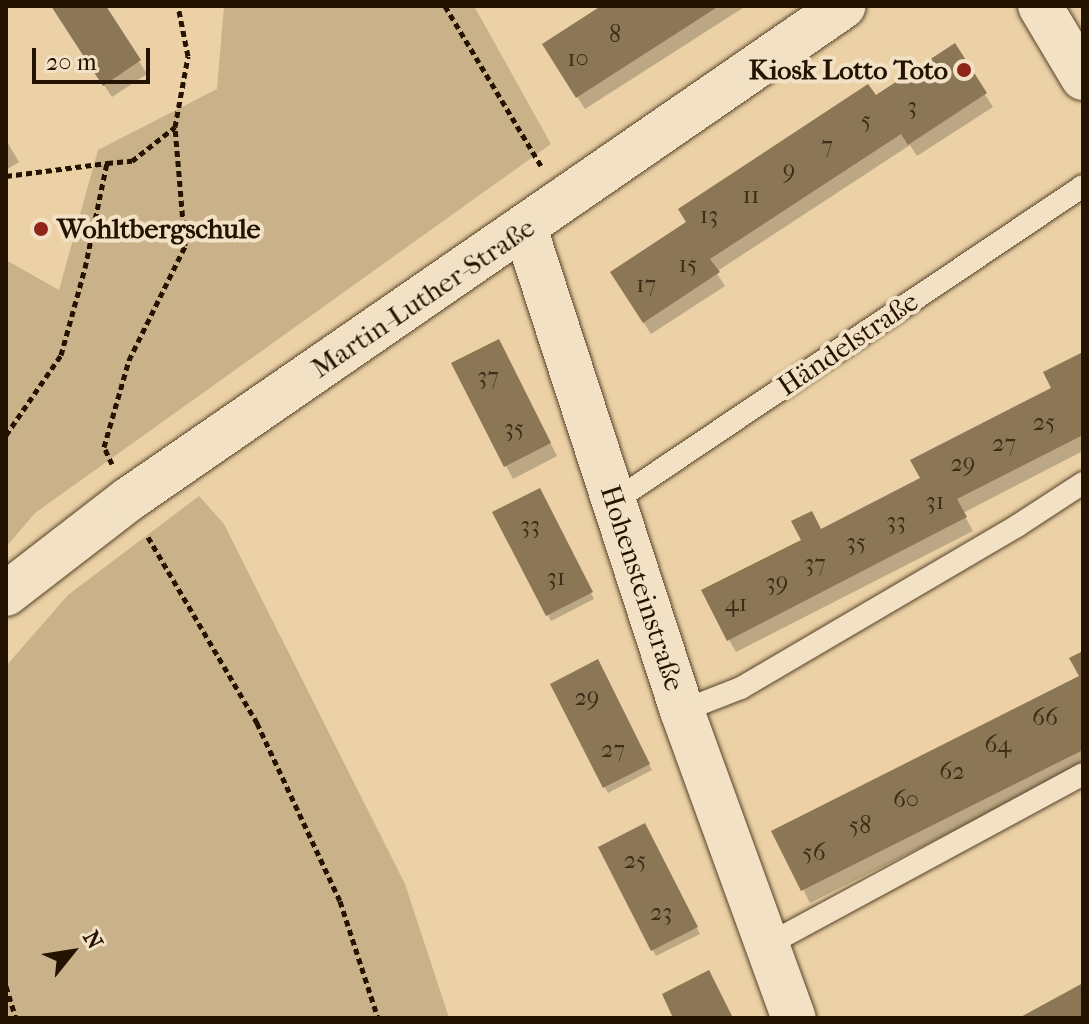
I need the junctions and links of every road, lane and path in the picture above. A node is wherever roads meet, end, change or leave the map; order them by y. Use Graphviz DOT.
graph roads {
  1 [pos="178,6"];
  2 [pos="445,6"];
  3 [pos="1040,6"];
  4 [pos="834,9"];
  5 [pos="1083,78"];
  6 [pos="175,127"];
  7 [pos="107,163"];
  8 [pos="6,176"];
  9 [pos="1083,186"];
  10 [pos="562,202"];
  11 [pos="525,228"];
  12 [pos="6,435"];
  13 [pos="1083,483"];
  14 [pos="129,499"];
  15 [pos="613,502"];
  16 [pos="6,594"];
  17 [pos="682,711"];
  18 [pos="1083,774"];
  19 [pos="767,945"];
  20 [pos="6,986"];
  21 [pos="16,1018"];
  22 [pos="378,1018"];
  23 [pos="794,1018"];
  1 -- 6 [label="path"];
  2 -- 10 [label="path"];
  3 -- 5 [label="street"];
  4 -- 10 [label="street, Martin-Luther-Straße"];
  6 -- 7 [label="path"];
  6 -- 14 [label="path"];
  7 -- 8 [label="path"];
  7 -- 12 [label="path"];
  9 -- 15 [label="lane, Händelstraße"];
  10 -- 11 [label="street, Martin-Luther-Straße"];
  11 -- 14 [label="street, Martin-Luther-Straße"];
  11 -- 15 [label="street, Hohensteinstraße"];
  13 -- 17 [label="lane"];
  14 -- 16 [label="street, Martin-Luther-Straße"];
  14 -- 22 [label="path"];
  15 -- 17 [label="street, Hohensteinstraße"];
  17 -- 19 [label="street, Hohensteinstraße"];
  18 -- 19 [label="lane"];
  19 -- 23 [label="street, Hohensteinstraße"];
  20 -- 21 [label="path"];
}
